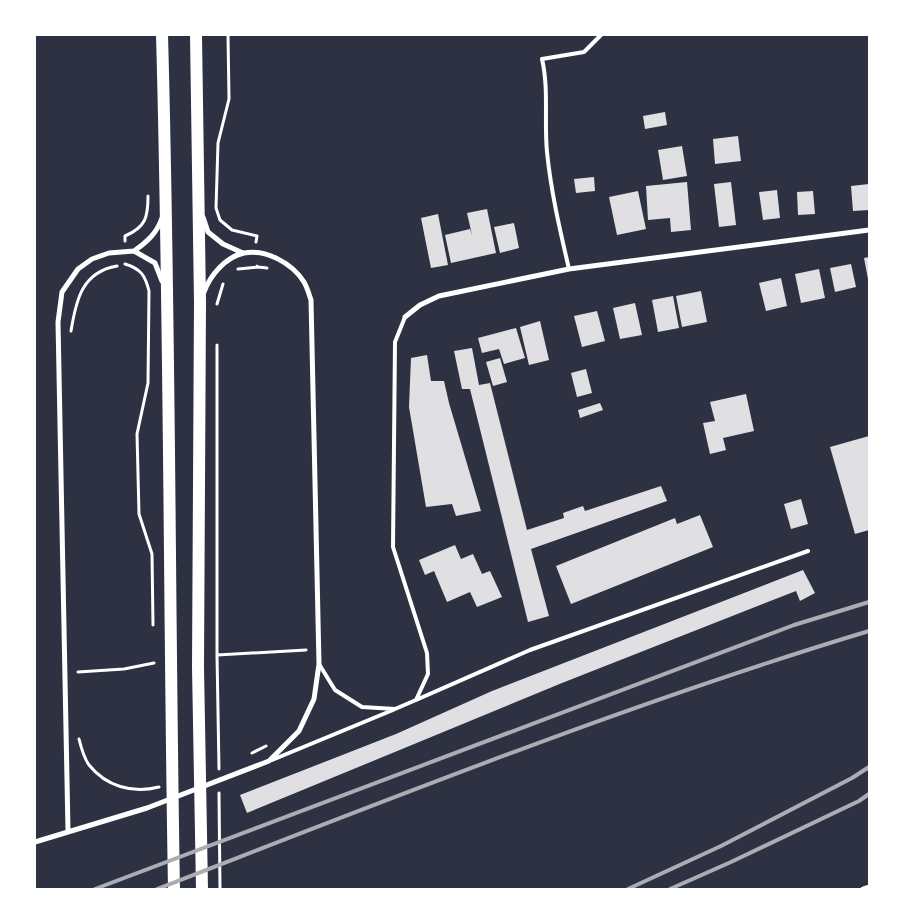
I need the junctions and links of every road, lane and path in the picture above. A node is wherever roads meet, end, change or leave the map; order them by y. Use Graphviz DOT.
graph roads {
  1 [pos="162,35"];
  2 [pos="196,35"];
  3 [pos="228,35"];
  4 [pos="601,35"];
  5 [pos="148,190"];
  6 [pos="167,206"];
  7 [pos="199,206"];
  8 [pos="869,230"];
  9 [pos="134,251"];
  10 [pos="125,252"];
  11 [pos="243,253"];
  12 [pos="256,253"];
  13 [pos="569,270"];
  14 [pos="231,275"];
  15 [pos="224,282"];
  16 [pos="167,298"];
  17 [pos="200,302"];
  18 [pos="217,311"];
  19 [pos="405,317"];
  20 [pos="217,340"];
  21 [pos="808,551"];
  22 [pos="154,633"];
  23 [pos="306,650"];
  24 [pos="217,655"];
  25 [pos="217,664"];
  26 [pos="319,664"];
  27 [pos="154,668"];
  28 [pos="78,672"];
  29 [pos="416,700"];
  30 [pos="395,710"];
  31 [pos="269,761"];
  32 [pos="68,831"];
  33 [pos="35,842"];
  34 [pos="869,887"];
  35 [pos="174,889"];
  36 [pos="202,889"];
  37 [pos="863,889"];
  1 -- 6 [label="main road"];
  2 -- 7 [label="main road"];
  3 -- 12 [label="path"];
  4 -- 13 [label="lane"];
  5 -- 10 [label="path"];
  6 -- 9 [label="street"];
  6 -- 16 [label="main road"];
  7 -- 11 [label="street"];
  7 -- 17 [label="main road"];
  8 -- 13 [label="street"];
  9 -- 10 [label="street"];
  9 -- 16 [label="street"];
  10 -- 22 [label="path"];
  10 -- 32 [label="street"];
  11 -- 12 [label="street"];
  11 -- 17 [label="street"];
  12 -- 14 [label="path"];
  12 -- 26 [label="street"];
  13 -- 19 [label="street"];
  15 -- 18 [label="path"];
  16 -- 35 [label="main road"];
  17 -- 36 [label="main road"];
  19 -- 29 [label="lane"];
  20 -- 24 [label="path"];
  21 -- 29 [label="lane"];
  23 -- 24 [label="path"];
  24 -- 25 [label="path"];
  26 -- 30 [label="lane"];
  26 -- 31 [label="street"];
  27 -- 28 [label="path"];
  29 -- 30 [label="lane"];
  30 -- 31 [label="lane"];
  31 -- 32 [label="street"];
  32 -- 33 [label="street"];
  34 -- 37 [label="street"];
}
